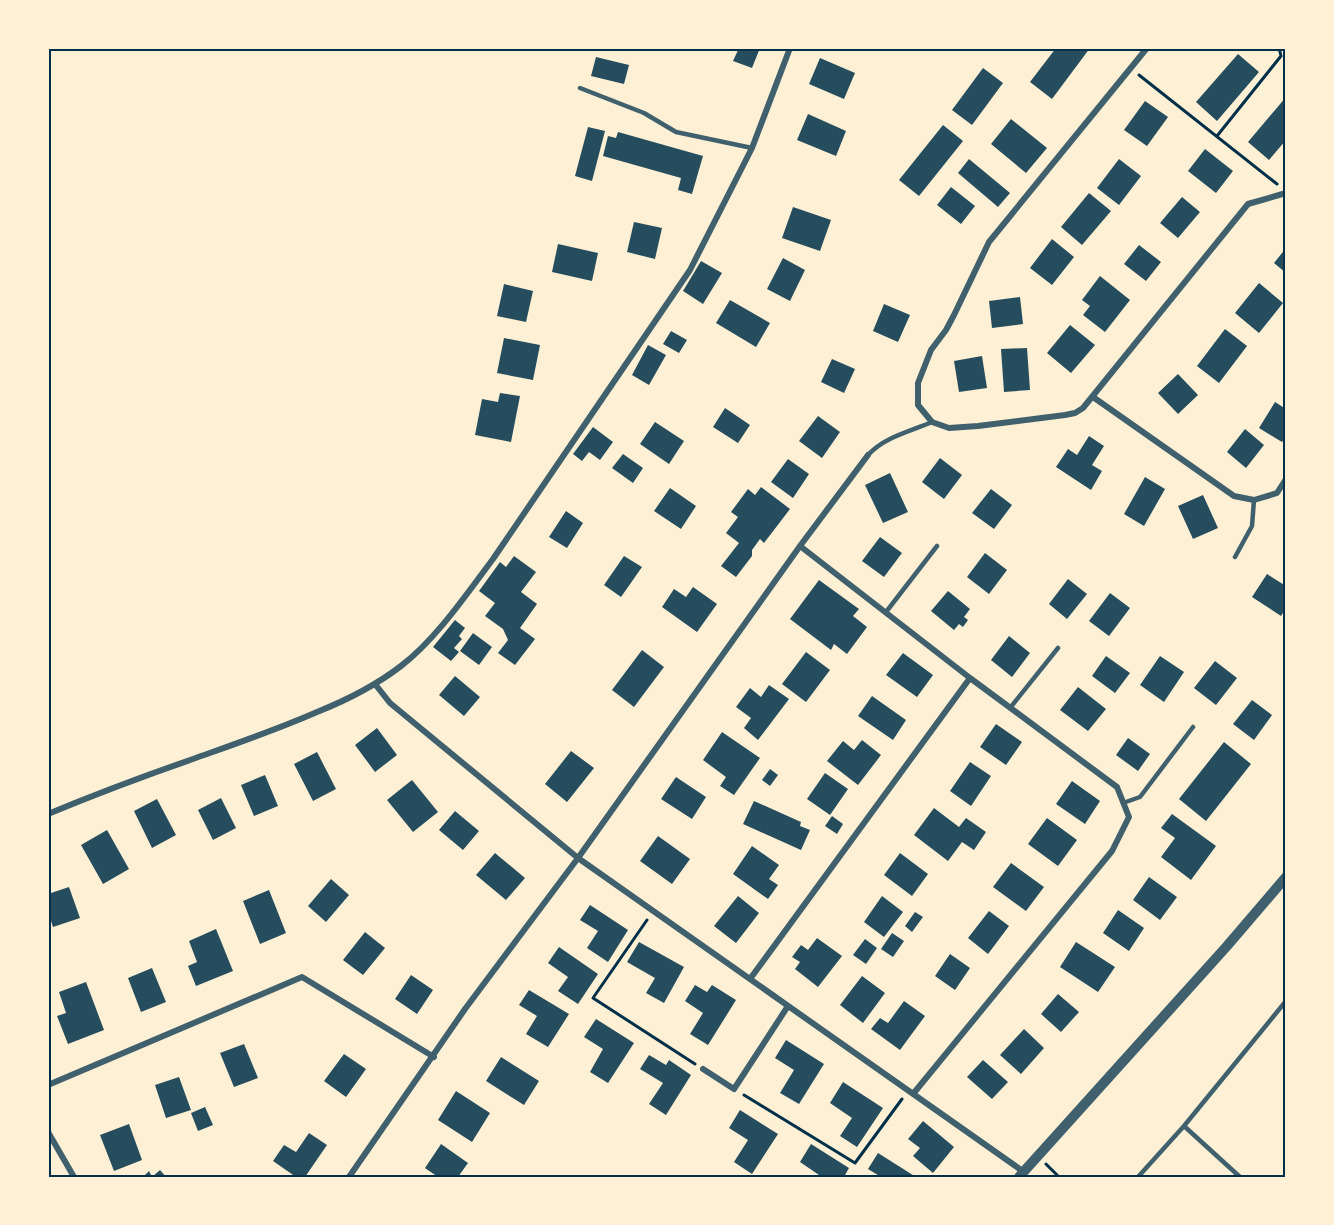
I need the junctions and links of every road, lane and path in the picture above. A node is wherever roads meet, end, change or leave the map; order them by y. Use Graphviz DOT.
graph roads {
  1 [pos="790,48"];
  2 [pos="1147,48"];
  3 [pos="1279,48"];
  4 [pos="1130,68"];
  5 [pos="580,88"];
  6 [pos="1217,136"];
  7 [pos="752,148"];
  8 [pos="1277,184"];
  9 [pos="1286,193"];
  10 [pos="1093,397"];
  11 [pos="932,422"];
  12 [pos="868,455"];
  13 [pos="1286,479"];
  14 [pos="1254,500"];
  15 [pos="800,546"];
  16 [pos="937,546"];
  17 [pos="1235,557"];
  18 [pos="886,612"];
  19 [pos="1058,648"];
  20 [pos="969,678"];
  21 [pos="375,684"];
  22 [pos="1010,708"];
  23 [pos="1193,727"];
  24 [pos="1123,803"];
  25 [pos="48,814"];
  26 [pos="578,858"];
  27 [pos="1286,877"];
  28 [pos="653,911"];
  29 [pos="750,979"];
  30 [pos="1286,1001"];
  31 [pos="788,1006"];
  32 [pos="434,1057"];
  33 [pos="703,1069"];
  34 [pos="48,1085"];
  35 [pos="734,1089"];
  36 [pos="911,1092"];
  37 [pos="1184,1126"];
  38 [pos="48,1132"];
  39 [pos="1022,1174"];
  40 [pos="74,1177"];
  41 [pos="350,1177"];
  42 [pos="1138,1177"];
  43 [pos="1240,1177"];
  1 -- 7 [label="street"];
  2 -- 4 [label="street"];
  3 -- 6 [label="path"];
  4 -- 6 [label="path"];
  4 -- 11 [label="street"];
  5 -- 7 [label="lane"];
  6 -- 8 [label="path"];
  7 -- 21 [label="street"];
  9 -- 10 [label="street"];
  10 -- 11 [label="street"];
  10 -- 14 [label="street"];
  11 -- 12 [label="lane"];
  12 -- 15 [label="street"];
  13 -- 14 [label="street"];
  14 -- 17 [label="lane"];
  15 -- 18 [label="street"];
  15 -- 26 [label="street"];
  16 -- 18 [label="lane"];
  18 -- 20 [label="street"];
  19 -- 22 [label="lane"];
  20 -- 22 [label="street"];
  20 -- 29 [label="street"];
  21 -- 25 [label="street"];
  21 -- 26 [label="street"];
  22 -- 24 [label="street"];
  23 -- 24 [label="lane"];
  24 -- 36 [label="street"];
  26 -- 28 [label="street"];
  26 -- 32 [label="street"];
  27 -- 39 [label="street"];
  28 -- 29 [label="street"];
  28 -- 33 [label="path"];
  29 -- 31 [label="street"];
  30 -- 37 [label="lane"];
  31 -- 35 [label="street"];
  31 -- 36 [label="street"];
  32 -- 34 [label="street"];
  32 -- 41 [label="street"];
  33 -- 35 [label="street"];
  35 -- 36 [label="path"];
  36 -- 39 [label="street"];
  37 -- 42 [label="lane"];
  37 -- 43 [label="lane"];
  38 -- 40 [label="street"];
}
